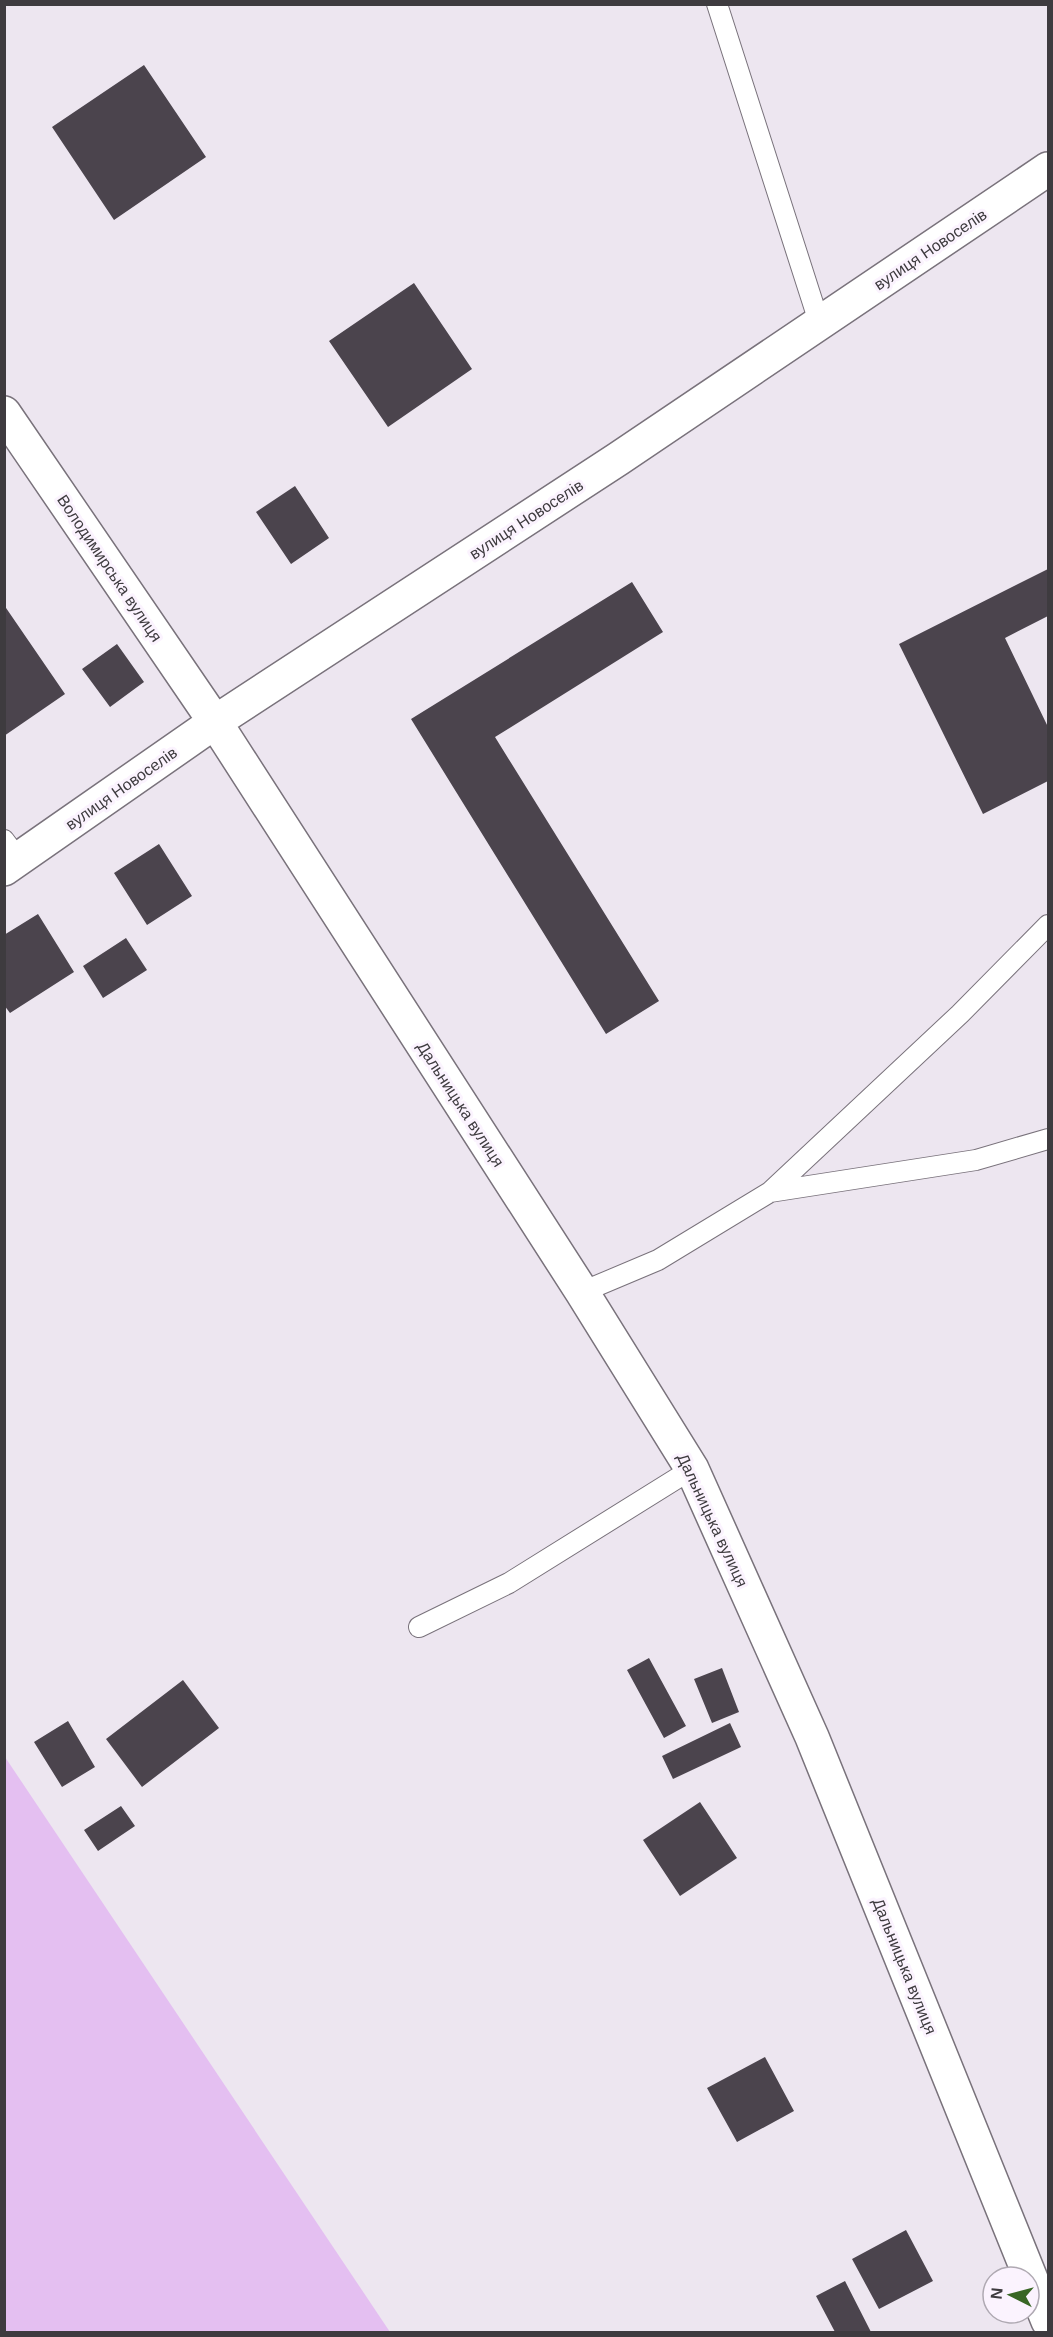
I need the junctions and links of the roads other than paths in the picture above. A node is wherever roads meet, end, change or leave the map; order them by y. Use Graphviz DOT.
graph roads {
  1 [pos="717,4"];
  2 [pos="1048,170"];
  3 [pos="819,322"];
  4 [pos="4,413"];
  5 [pos="214,722"];
  6 [pos="9,856"];
  7 [pos="1048,925"];
  8 [pos="1048,1139"];
  9 [pos="770,1192"];
  10 [pos="582,1292"];
  11 [pos="692,1469"];
  12 [pos="419,1627"];
  13 [pos="1048,2321"];
  1 -- 3 [label="lane"];
  2 -- 3 [label="street, вулиця Новоселів"];
  3 -- 5 [label="street, вулиця Новоселів"];
  4 -- 5 [label="street, Володимирська вулиця"];
  5 -- 6 [label="street, вулиця Новоселів"];
  5 -- 10 [label="street, Дальницька вулиця"];
  7 -- 9 [label="lane"];
  8 -- 9 [label="lane"];
  9 -- 10 [label="lane"];
  10 -- 11 [label="street, Дальницька вулиця"];
  11 -- 12 [label="lane"];
  11 -- 13 [label="street, Дальницька вулиця"];
}
